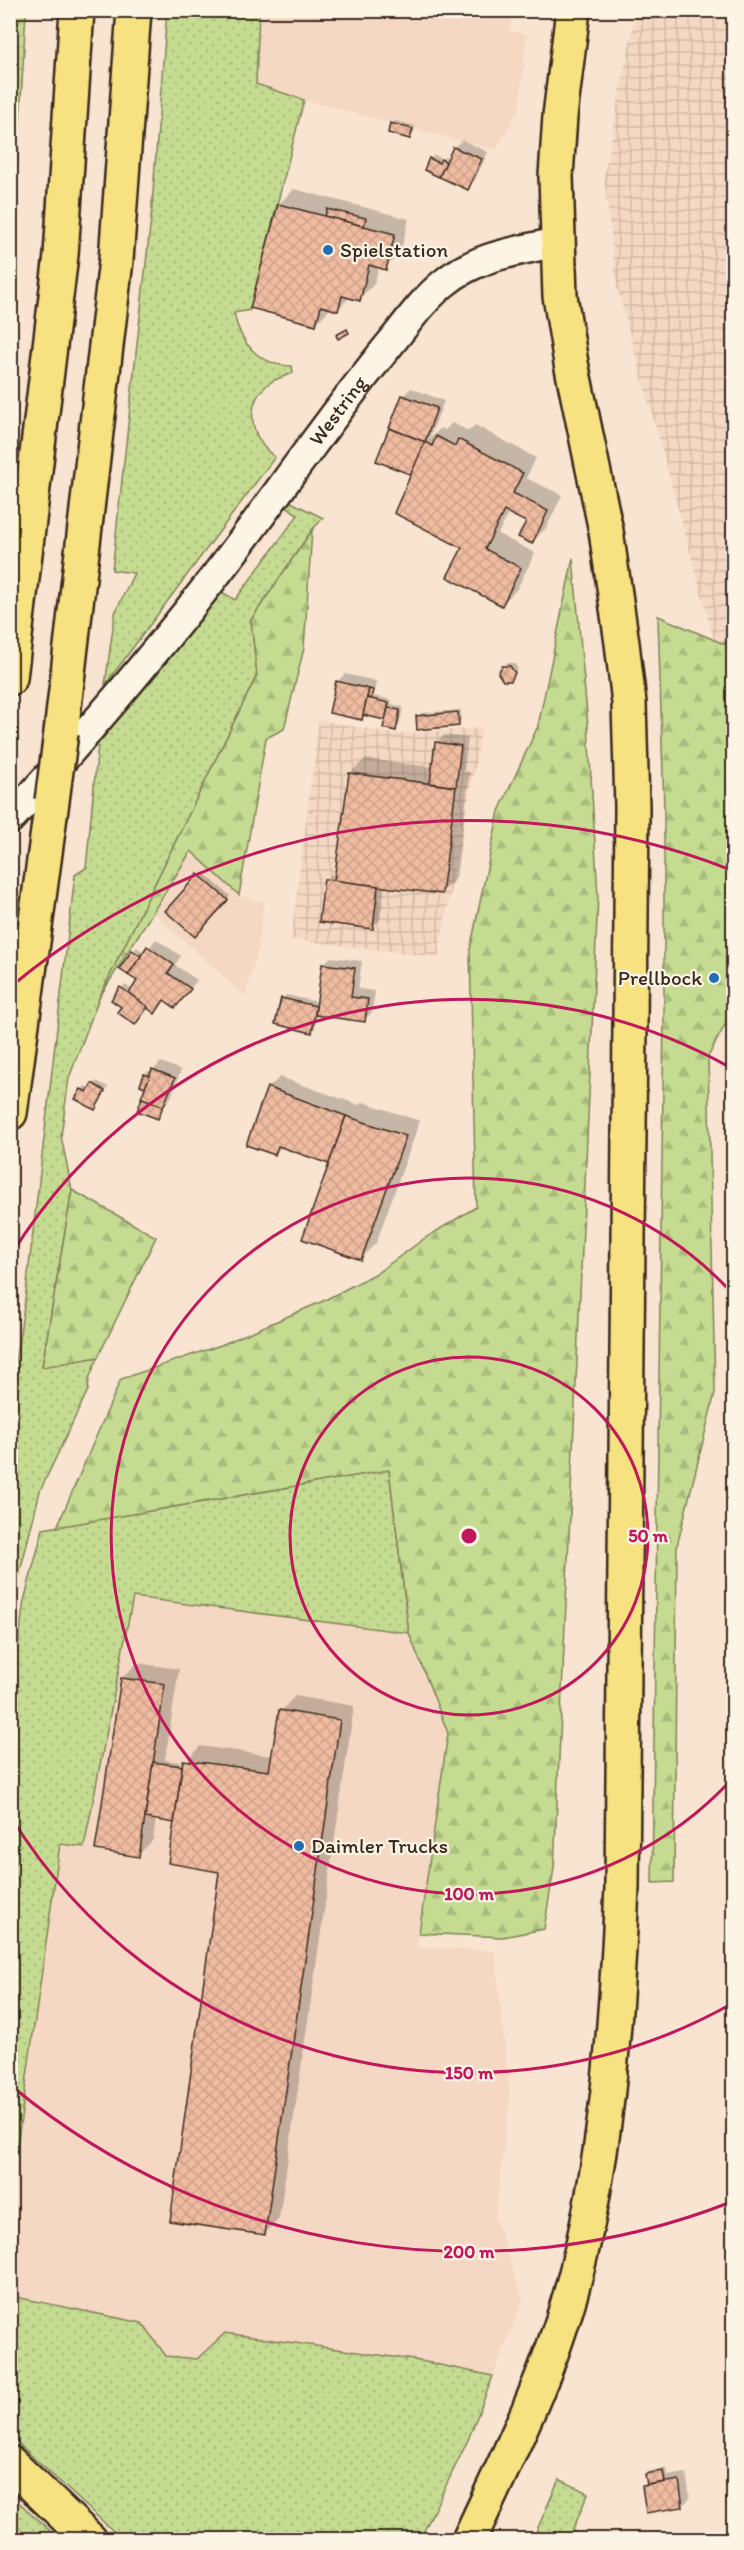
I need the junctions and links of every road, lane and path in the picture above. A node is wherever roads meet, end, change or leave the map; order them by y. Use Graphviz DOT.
graph roads {
  1 [pos="77,10"];
  2 [pos="134,10"];
  3 [pos="573,10"];
  4 [pos="558,242"];
  5 [pos="10,678"];
  6 [pos="10,819"];
  7 [pos="10,1113"];
  8 [pos="10,2463"];
  9 [pos="90,2540"];
  10 [pos="469,2540"];
  1 -- 5 [label="main road"];
  2 -- 7 [label="main road, bridge"];
  3 -- 4 [label="main road"];
  4 -- 6 [label="street, Westring"];
  4 -- 10 [label="main road"];
  8 -- 9 [label="main road"];
}
